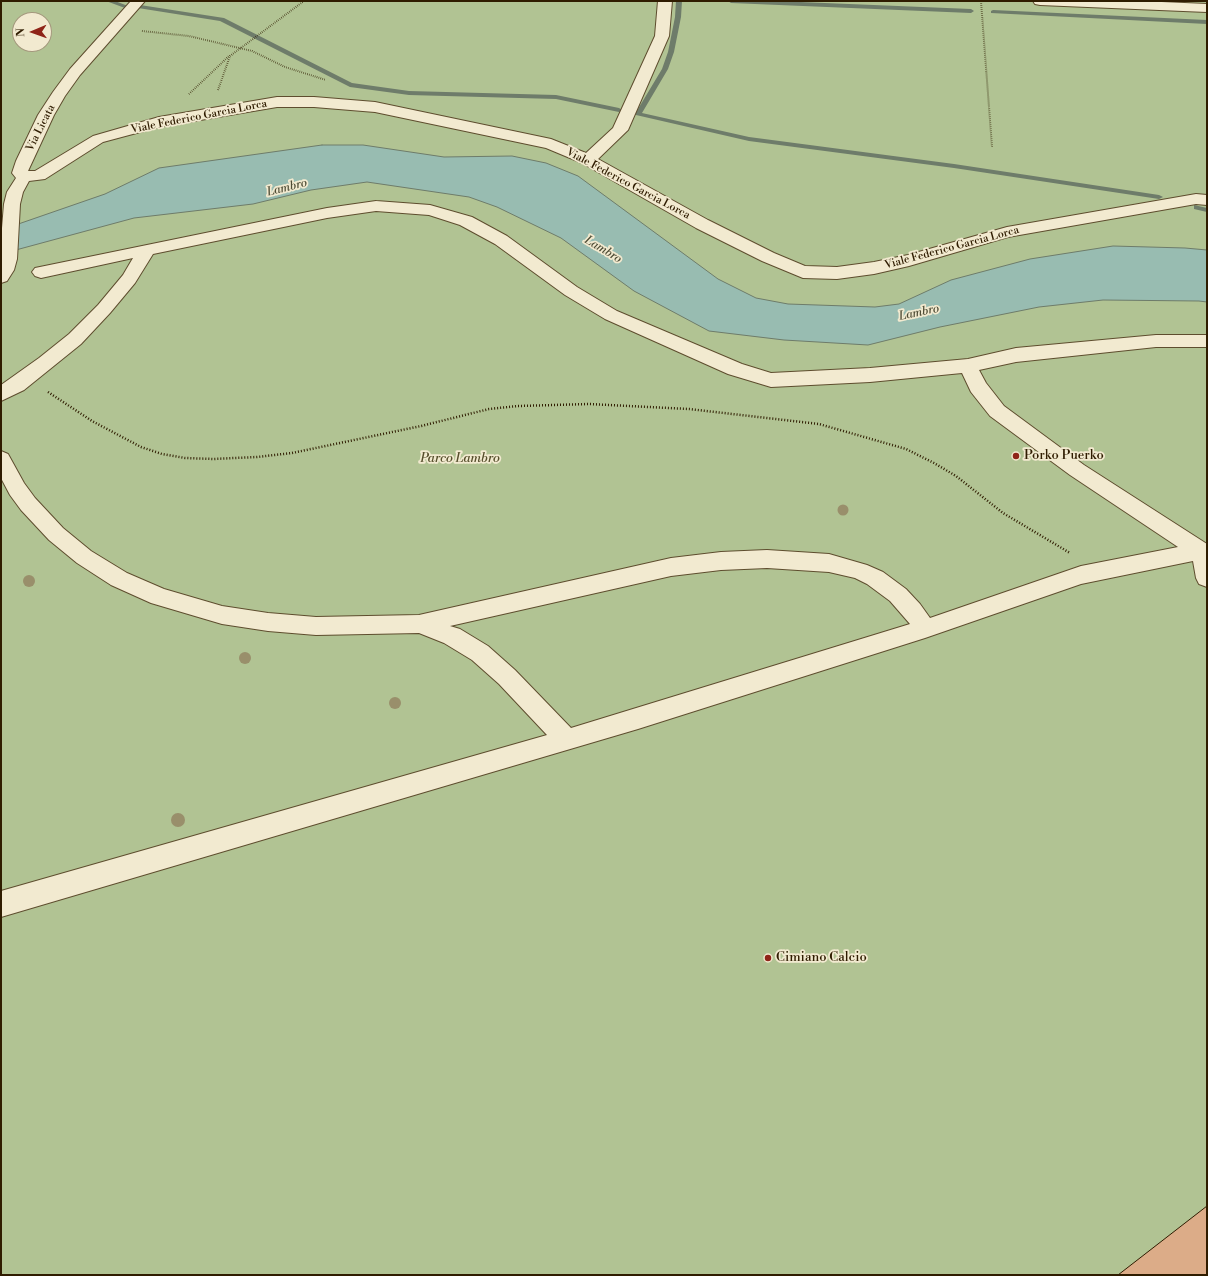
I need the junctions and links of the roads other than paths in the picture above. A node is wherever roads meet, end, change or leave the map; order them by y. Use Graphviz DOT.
graph roads {
  1 [pos="138,1"];
  2 [pos="665,1"];
  3 [pos="1040,1"];
  4 [pos="1207,8"];
  5 [pos="588,160"];
  6 [pos="24,177"];
  7 [pos="1207,200"];
  8 [pos="147,250"];
  9 [pos="41,272"];
  10 [pos="1,277"];
  11 [pos="1207,341"];
  12 [pos="968,366"];
  13 [pos="1,394"];
  14 [pos="1,459"];
  15 [pos="1204,552"];
  16 [pos="1207,578"];
  17 [pos="419,624"];
  18 [pos="925,630"];
  19 [pos="566,739"];
  20 [pos="1,904"];
  1 -- 6 [label="street, Via Licata"];
  2 -- 5 [label="street"];
  3 -- 4 [label="street"];
  5 -- 6 [label="street, Viale Federico Garcia Lorca"];
  5 -- 7 [label="street, Viale Federico Garcia Lorca"];
  6 -- 10 [label="street, Via Licata"];
  8 -- 9 [label="street"];
  8 -- 12 [label="street"];
  8 -- 13 [label="street"];
  11 -- 12 [label="street"];
  12 -- 15 [label="street"];
  14 -- 17 [label="street"];
  15 -- 16 [label="street"];
  15 -- 18 [label="street"];
  17 -- 18 [label="street"];
  17 -- 19 [label="street"];
  18 -- 19 [label="street"];
  19 -- 20 [label="street"];
}
